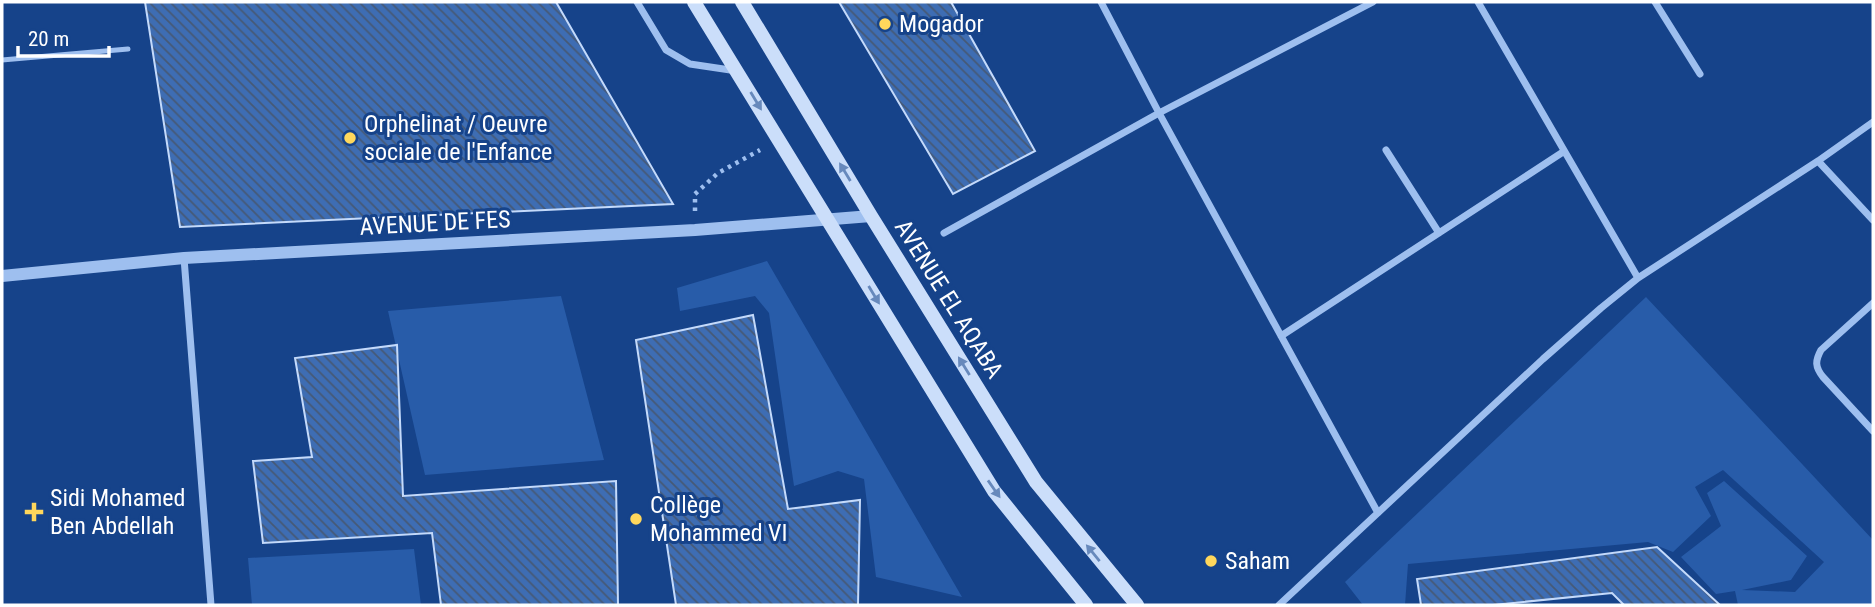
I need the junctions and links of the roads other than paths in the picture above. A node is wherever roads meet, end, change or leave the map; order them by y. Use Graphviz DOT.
graph roads {
  1 [pos="637,2"];
  2 [pos="694,2"];
  3 [pos="742,2"];
  4 [pos="1101,2"];
  5 [pos="1373,2"];
  6 [pos="1478,2"];
  7 [pos="1655,2"];
  8 [pos="128,49"];
  9 [pos="2,60"];
  10 [pos="738,72"];
  11 [pos="1700,74"];
  12 [pos="1159,113"];
  13 [pos="1873,122"];
  14 [pos="1386,150"];
  15 [pos="1563,152"];
  16 [pos="1818,161"];
  17 [pos="871,216"];
  18 [pos="828,220"];
  19 [pos="1873,220"];
  20 [pos="944,233"];
  21 [pos="1439,233"];
  22 [pos="184,258"];
  23 [pos="2,276"];
  24 [pos="1638,278"];
  25 [pos="1873,303"];
  26 [pos="1281,335"];
  27 [pos="1873,431"];
  28 [pos="1378,513"];
  29 [pos="211,605"];
  30 [pos="1086,605"];
  31 [pos="1137,605"];
  32 [pos="1279,605"];
  1 -- 10 [label="street"];
  2 -- 10 [label="main road"];
  17 -- 3 [label="main road, AVENUE EL AQABA, one-way"];
  4 -- 12 [label="street"];
  5 -- 12 [label="street"];
  6 -- 15 [label="street"];
  7 -- 11 [label="street"];
  8 -- 9 [label="lane"];
  10 -- 18 [label="main road, one-way"];
  12 -- 20 [label="street"];
  12 -- 26 [label="street"];
  13 -- 16 [label="street"];
  14 -- 21 [label="street"];
  15 -- 21 [label="street"];
  15 -- 24 [label="street"];
  16 -- 19 [label="street"];
  16 -- 24 [label="street"];
  17 -- 18 [label="street, AVENUE DE FES"];
  31 -- 17 [label="main road, AVENUE EL AQABA, one-way"];
  18 -- 22 [label="street, AVENUE DE FES"];
  18 -- 30 [label="main road, one-way"];
  21 -- 26 [label="street"];
  22 -- 23 [label="street, AVENUE DE FES"];
  22 -- 29 [label="street"];
  24 -- 28 [label="street"];
  25 -- 27 [label="street"];
  26 -- 28 [label="street"];
  28 -- 32 [label="street"];
}
